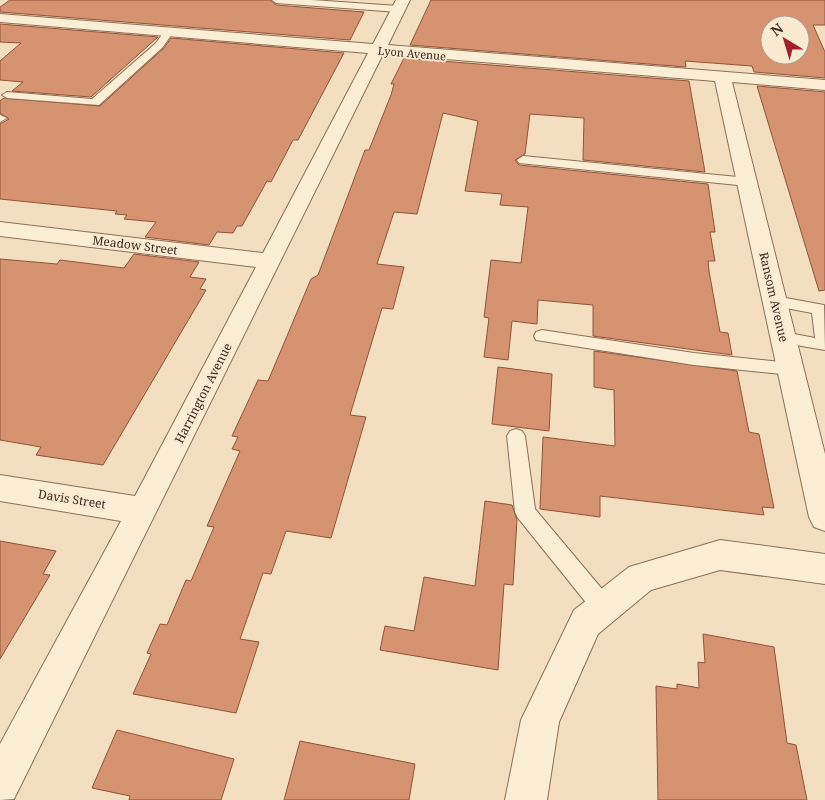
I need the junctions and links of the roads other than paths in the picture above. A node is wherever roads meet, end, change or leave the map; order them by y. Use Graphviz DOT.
graph roads {
  1 [pos="276,0"];
  2 [pos="400,5"];
  3 [pos="0,18"];
  4 [pos="168,32"];
  5 [pos="377,50"];
  6 [pos="724,78"];
  7 [pos="825,85"];
  8 [pos="7,94"];
  9 [pos="523,160"];
  10 [pos="748,182"];
  11 [pos="0,229"];
  12 [pos="269,261"];
  13 [pos="775,301"];
  14 [pos="542,336"];
  15 [pos="784,338"];
  16 [pos="791,369"];
  17 [pos="516,436"];
  18 [pos="0,488"];
  19 [pos="143,511"];
  20 [pos="825,517"];
  21 [pos="825,569"];
  22 [pos="604,608"];
  23 [pos="0,785"];
  24 [pos="526,800"];
  1 -- 2 [label="lane"];
  2 -- 5 [label="street, Harrington Avenue"];
  3 -- 4 [label="street, Lyon Avenue"];
  4 -- 5 [label="street, Lyon Avenue"];
  4 -- 8 [label="lane"];
  5 -- 6 [label="street, Lyon Avenue"];
  5 -- 12 [label="street, Harrington Avenue"];
  6 -- 7 [label="street, Lyon Avenue"];
  6 -- 10 [label="street, Ransom Avenue"];
  9 -- 10 [label="lane"];
  10 -- 13 [label="street, Ransom Avenue"];
  11 -- 12 [label="street, Meadow Street"];
  12 -- 19 [label="street, Harrington Avenue"];
  13 -- 15 [label="street, Ransom Avenue"];
  13 -- 15 [label="lane"];
  14 -- 16 [label="lane"];
  15 -- 16 [label="street, Ransom Avenue"];
  16 -- 20 [label="street, Ransom Avenue"];
  17 -- 22 [label="lane"];
  18 -- 19 [label="street, Davis Street"];
  19 -- 23 [label="street, Harrington Avenue"];
  21 -- 22 [label="street"];
  22 -- 24 [label="street"];
}
